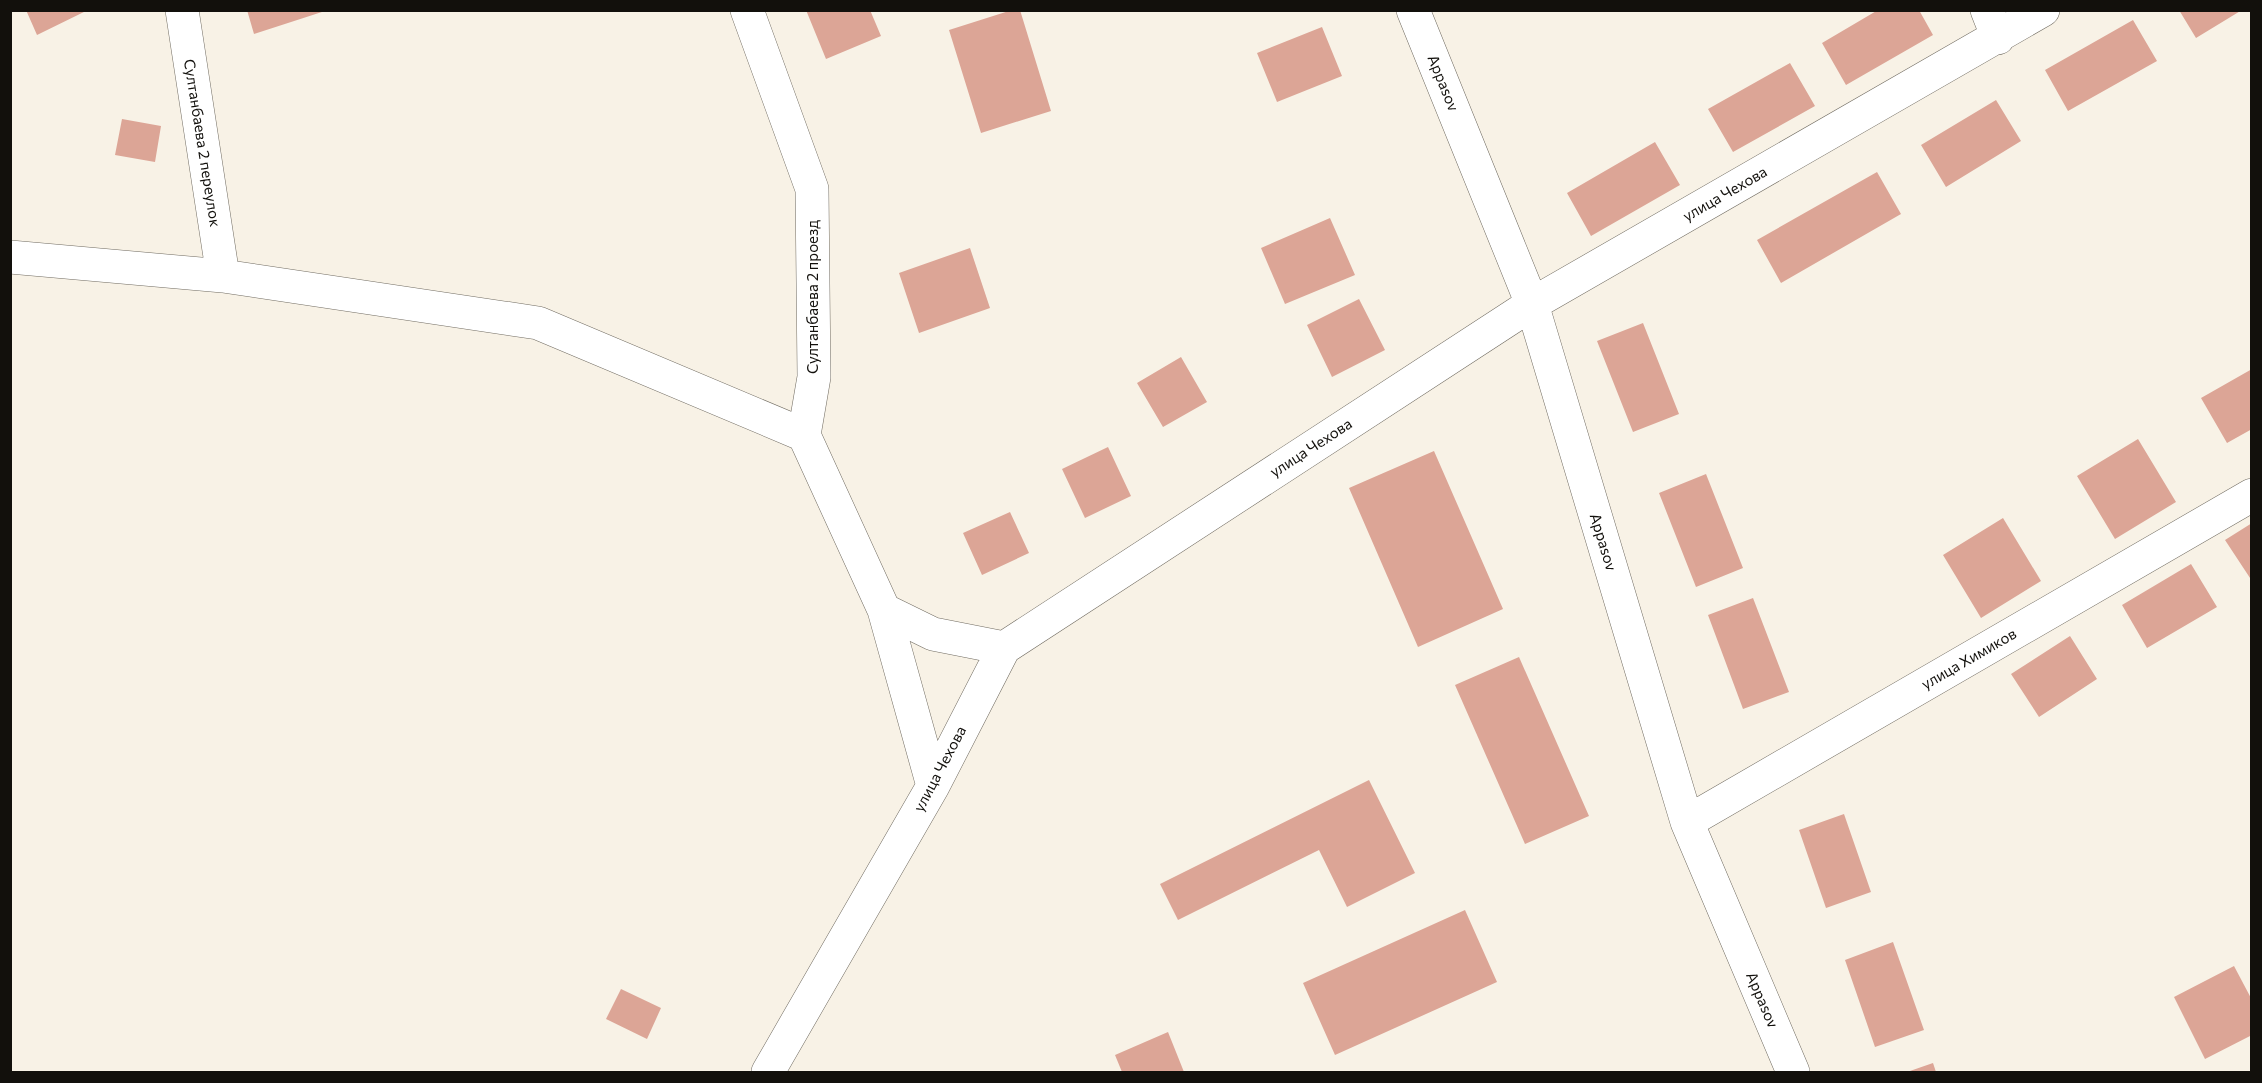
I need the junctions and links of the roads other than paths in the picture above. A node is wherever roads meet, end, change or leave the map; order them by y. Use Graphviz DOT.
graph roads {
  1 [pos="182,10"];
  2 [pos="747,10"];
  3 [pos="1413,10"];
  4 [pos="2043,10"];
  5 [pos="1993,24"];
  6 [pos="10,257"];
  7 [pos="223,276"];
  8 [pos="1532,304"];
  9 [pos="804,435"];
  10 [pos="2252,495"];
  11 [pos="884,610"];
  12 [pos="1004,648"];
  13 [pos="933,786"];
  14 [pos="1687,822"];
  15 [pos="768,1072"];
  16 [pos="1793,1072"];
  1 -- 7 [label="street, Султанбаева 2 переулок"];
  2 -- 9 [label="street, Султанбаева 2 проезд"];
  3 -- 8 [label="street, Appasov"];
  4 -- 5 [label="street, улица Чехова"];
  5 -- 8 [label="street, улица Чехова"];
  6 -- 7 [label="street"];
  7 -- 9 [label="street"];
  8 -- 12 [label="street, улица Чехова"];
  8 -- 14 [label="street, Appasov"];
  9 -- 11 [label="street"];
  10 -- 14 [label="street, улица Химиков"];
  11 -- 12 [label="street"];
  11 -- 13 [label="street"];
  12 -- 13 [label="street, улица Чехова"];
  13 -- 15 [label="street, улица Чехова"];
  14 -- 16 [label="street, Appasov"];
}
